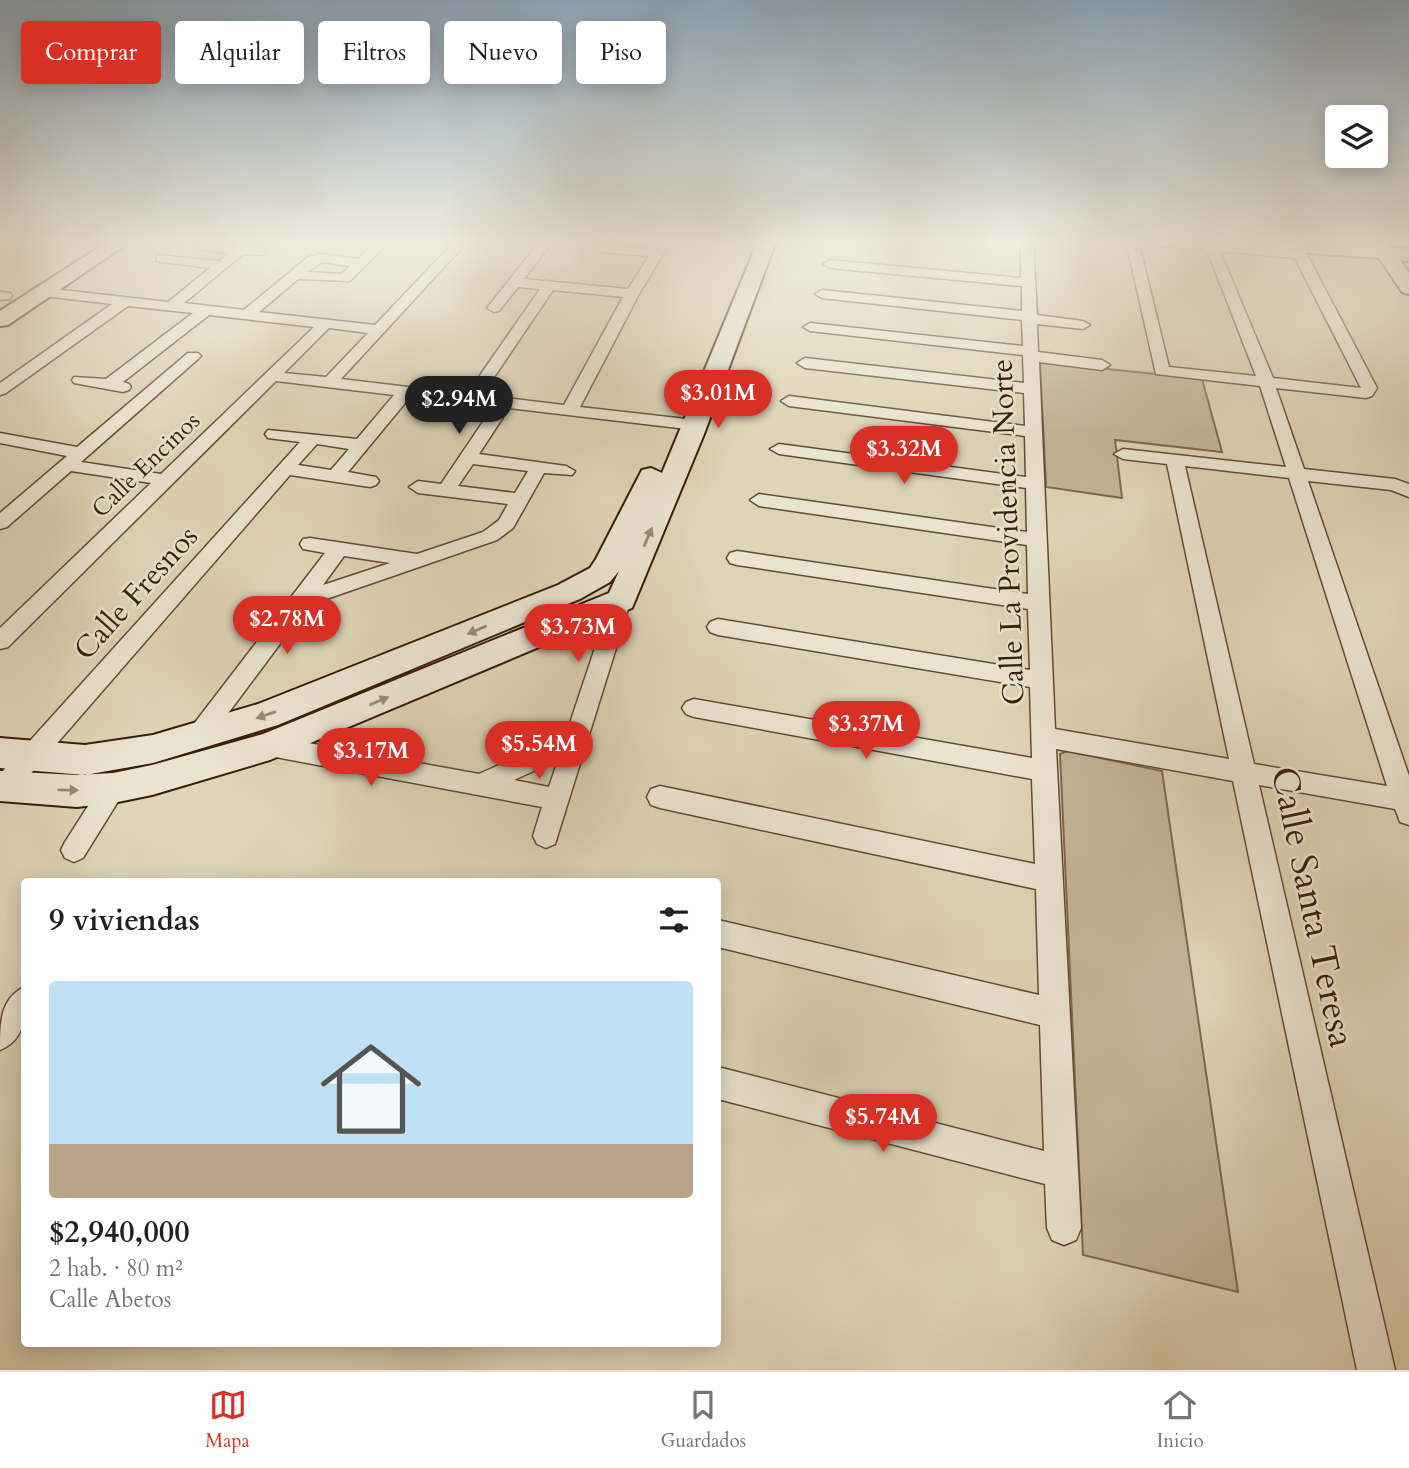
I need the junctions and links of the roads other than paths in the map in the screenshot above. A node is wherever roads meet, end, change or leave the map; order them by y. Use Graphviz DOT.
graph roads {
  1 [pos="24,305"];
  2 [pos="119,305"];
  3 [pos="162,305"];
  4 [pos="259,305"];
  5 [pos="404,305"];
  6 [pos="513,305"];
  7 [pos="520,305"];
  8 [pos="626,305"];
  9 [pos="727,305"];
  10 [pos="738,305"];
  11 [pos="916,305"];
  12 [pos="1029,305"];
  13 [pos="1147,305"];
  14 [pos="1240,305"];
  15 [pos="1326,305"];
  16 [pos="172,306"];
  17 [pos="475,306"];
  18 [pos="206,310"];
  19 [pos="513,310"];
  20 [pos="247,315"];
  21 [pos="1029,318"];
  22 [pos="0,320"];
  23 [pos="326,323"];
  24 [pos="1083,325"];
  25 [pos="810,327"];
  26 [pos="381,330"];
  27 [pos="155,350"];
  28 [pos="1030,354"];
  29 [pos="193,356"];
  30 [pos="212,358"];
  31 [pos="806,363"];
  32 [pos="1102,365"];
  33 [pos="272,376"];
  34 [pos="80,380"];
  35 [pos="330,382"];
  36 [pos="1267,384"];
  37 [pos="108,385"];
  38 [pos="1032,389"];
  39 [pos="0,390"];
  40 [pos="151,391"];
  41 [pos="406,391"];
  42 [pos="471,399"];
  43 [pos="789,401"];
  44 [pos="504,403"];
  45 [pos="570,411"];
  46 [pos="685,424"];
  47 [pos="1033,432"];
  48 [pos="274,433"];
  49 [pos="0,438"];
  50 [pos="312,439"];
  51 [pos="363,445"];
  52 [pos="779,449"];
  53 [pos="1123,454"];
  54 [pos="468,458"];
  55 [pos="73,459"];
  56 [pos="1175,460"];
  57 [pos="539,467"];
  58 [pos="285,469"];
  59 [pos="566,471"];
  60 [pos="1295,474"];
  61 [pos="336,476"];
  62 [pos="165,481"];
  63 [pos="370,481"];
  64 [pos="1035,484"];
  65 [pos="418,487"];
  66 [pos="446,491"];
  67 [pos="1409,491"];
  68 [pos="521,500"];
  69 [pos="759,500"];
  70 [pos="0,523"];
  71 [pos="1037,540"];
  72 [pos="310,544"];
  73 [pos="338,548"];
  74 [pos="737,558"];
  75 [pos="421,561"];
  76 [pos="302,600"];
  77 [pos="621,600"];
  78 [pos="1038,603"];
  79 [pos="718,627"];
  80 [pos="0,641"];
  81 [pos="1041,680"];
  82 [pos="694,708"];
  83 [pos="198,736"];
  84 [pos="1043,737"];
  85 [pos="576,741"];
  86 [pos="270,746"];
  87 [pos="15,755"];
  88 [pos="1046,771"];
  89 [pos="1245,774"];
  90 [pos="480,785"];
  91 [pos="2,786"];
  92 [pos="113,788"];
  93 [pos="660,797"];
  94 [pos="557,799"];
  95 [pos="1407,805"];
  96 [pos="546,835"];
  97 [pos="74,850"];
  98 [pos="1050,880"];
  99 [pos="721,934"];
  100 [pos="21,1006"];
  101 [pos="1055,1014"];
  102 [pos="0,1035"];
  103 [pos="721,1084"];
  104 [pos="1062,1172"];
  105 [pos="1064,1228"];
  106 [pos="1376,1370"];
  1 -- 22 [label="street"];
  2 -- 39 [label="street"];
  3 -- 16 [label="street"];
  4 -- 20 [label="street"];
  5 -- 26 [label="street"];
  6 -- 19 [label="street"];
  7 -- 19 [label="street"];
  8 -- 45 [label="street"];
  9 -- 46 [label="street"];
  10 -- 46 [label="street"];
  11 -- 21 [label="street"];
  12 -- 21 [label="street, Calle La Providencia Norte"];
  13 -- 36 [label="street"];
  14 -- 36 [label="street"];
  15 -- 36 [label="street"];
  16 -- 18 [label="street"];
  17 -- 19 [label="street"];
  18 -- 20 [label="street"];
  18 -- 27 [label="street"];
  19 -- 42 [label="street"];
  20 -- 23 [label="street"];
  21 -- 24 [label="street"];
  21 -- 28 [label="street, Calle La Providencia Norte"];
  23 -- 26 [label="street"];
  23 -- 33 [label="street, Calle Encinos"];
  25 -- 28 [label="street"];
  26 -- 35 [label="street"];
  27 -- 29 [label="street"];
  27 -- 37 [label="street"];
  28 -- 32 [label="street"];
  28 -- 38 [label="street, Calle La Providencia Norte"];
  29 -- 30 [label="street"];
  29 -- 40 [label="street"];
  31 -- 38 [label="street"];
  33 -- 35 [label="street"];
  33 -- 62 [label="street, Calle Encinos"];
  34 -- 37 [label="street"];
  35 -- 41 [label="street"];
  36 -- 60 [label="street"];
  37 -- 40 [label="street"];
  38 -- 47 [label="street, Calle La Providencia Norte"];
  40 -- 55 [label="street"];
  41 -- 42 [label="street"];
  41 -- 51 [label="street"];
  42 -- 44 [label="street"];
  43 -- 47 [label="street"];
  44 -- 45 [label="street"];
  44 -- 54 [label="street"];
  45 -- 46 [label="street"];
  77 -- 46 [label="street, one-way"];
  46 -- 83 [label="street, one-way"];
  47 -- 64 [label="street, Calle La Providencia Norte"];
  48 -- 50 [label="street"];
  49 -- 55 [label="street"];
  50 -- 51 [label="street"];
  50 -- 58 [label="street, Calle Fresnos"];
  51 -- 61 [label="street"];
  52 -- 64 [label="street"];
  53 -- 56 [label="street"];
  54 -- 57 [label="street"];
  54 -- 66 [label="street"];
  55 -- 62 [label="street"];
  55 -- 70 [label="street"];
  56 -- 60 [label="street"];
  56 -- 89 [label="street, Calle Santa Teresa"];
  57 -- 59 [label="street"];
  57 -- 68 [label="street"];
  58 -- 61 [label="street"];
  58 -- 87 [label="street, Calle Fresnos"];
  60 -- 67 [label="street"];
  60 -- 95 [label="street"];
  61 -- 63 [label="street"];
  62 -- 80 [label="street, Calle Encinos"];
  64 -- 71 [label="street, Calle La Providencia Norte"];
  65 -- 66 [label="street"];
  66 -- 68 [label="street"];
  68 -- 75 [label="street"];
  69 -- 71 [label="street"];
  71 -- 78 [label="street, Calle La Providencia Norte"];
  72 -- 73 [label="street"];
  73 -- 75 [label="street"];
  73 -- 76 [label="street"];
  74 -- 78 [label="street"];
  75 -- 76 [label="street"];
  76 -- 83 [label="street"];
  77 -- 85 [label="street"];
  86 -- 77 [label="street, one-way"];
  78 -- 81 [label="street, Calle La Providencia Norte"];
  79 -- 81 [label="street"];
  81 -- 84 [label="street, Calle La Providencia Norte"];
  82 -- 88 [label="street"];
  83 -- 87 [label="street"];
  84 -- 88 [label="street"];
  84 -- 89 [label="street"];
  85 -- 90 [label="street"];
  85 -- 94 [label="street"];
  86 -- 90 [label="street"];
  86 -- 92 [label="street"];
  87 -- 91 [label="street, Calle Fresnos"];
  88 -- 98 [label="street"];
  89 -- 95 [label="street"];
  89 -- 106 [label="street, Calle Santa Teresa"];
  90 -- 94 [label="street"];
  91 -- 92 [label="street, one-way"];
  92 -- 97 [label="street"];
  93 -- 98 [label="street"];
  94 -- 96 [label="street"];
  98 -- 101 [label="street"];
  99 -- 101 [label="street"];
  100 -- 102 [label="street"];
  101 -- 104 [label="street"];
  103 -- 104 [label="street"];
  104 -- 105 [label="street"];
}
